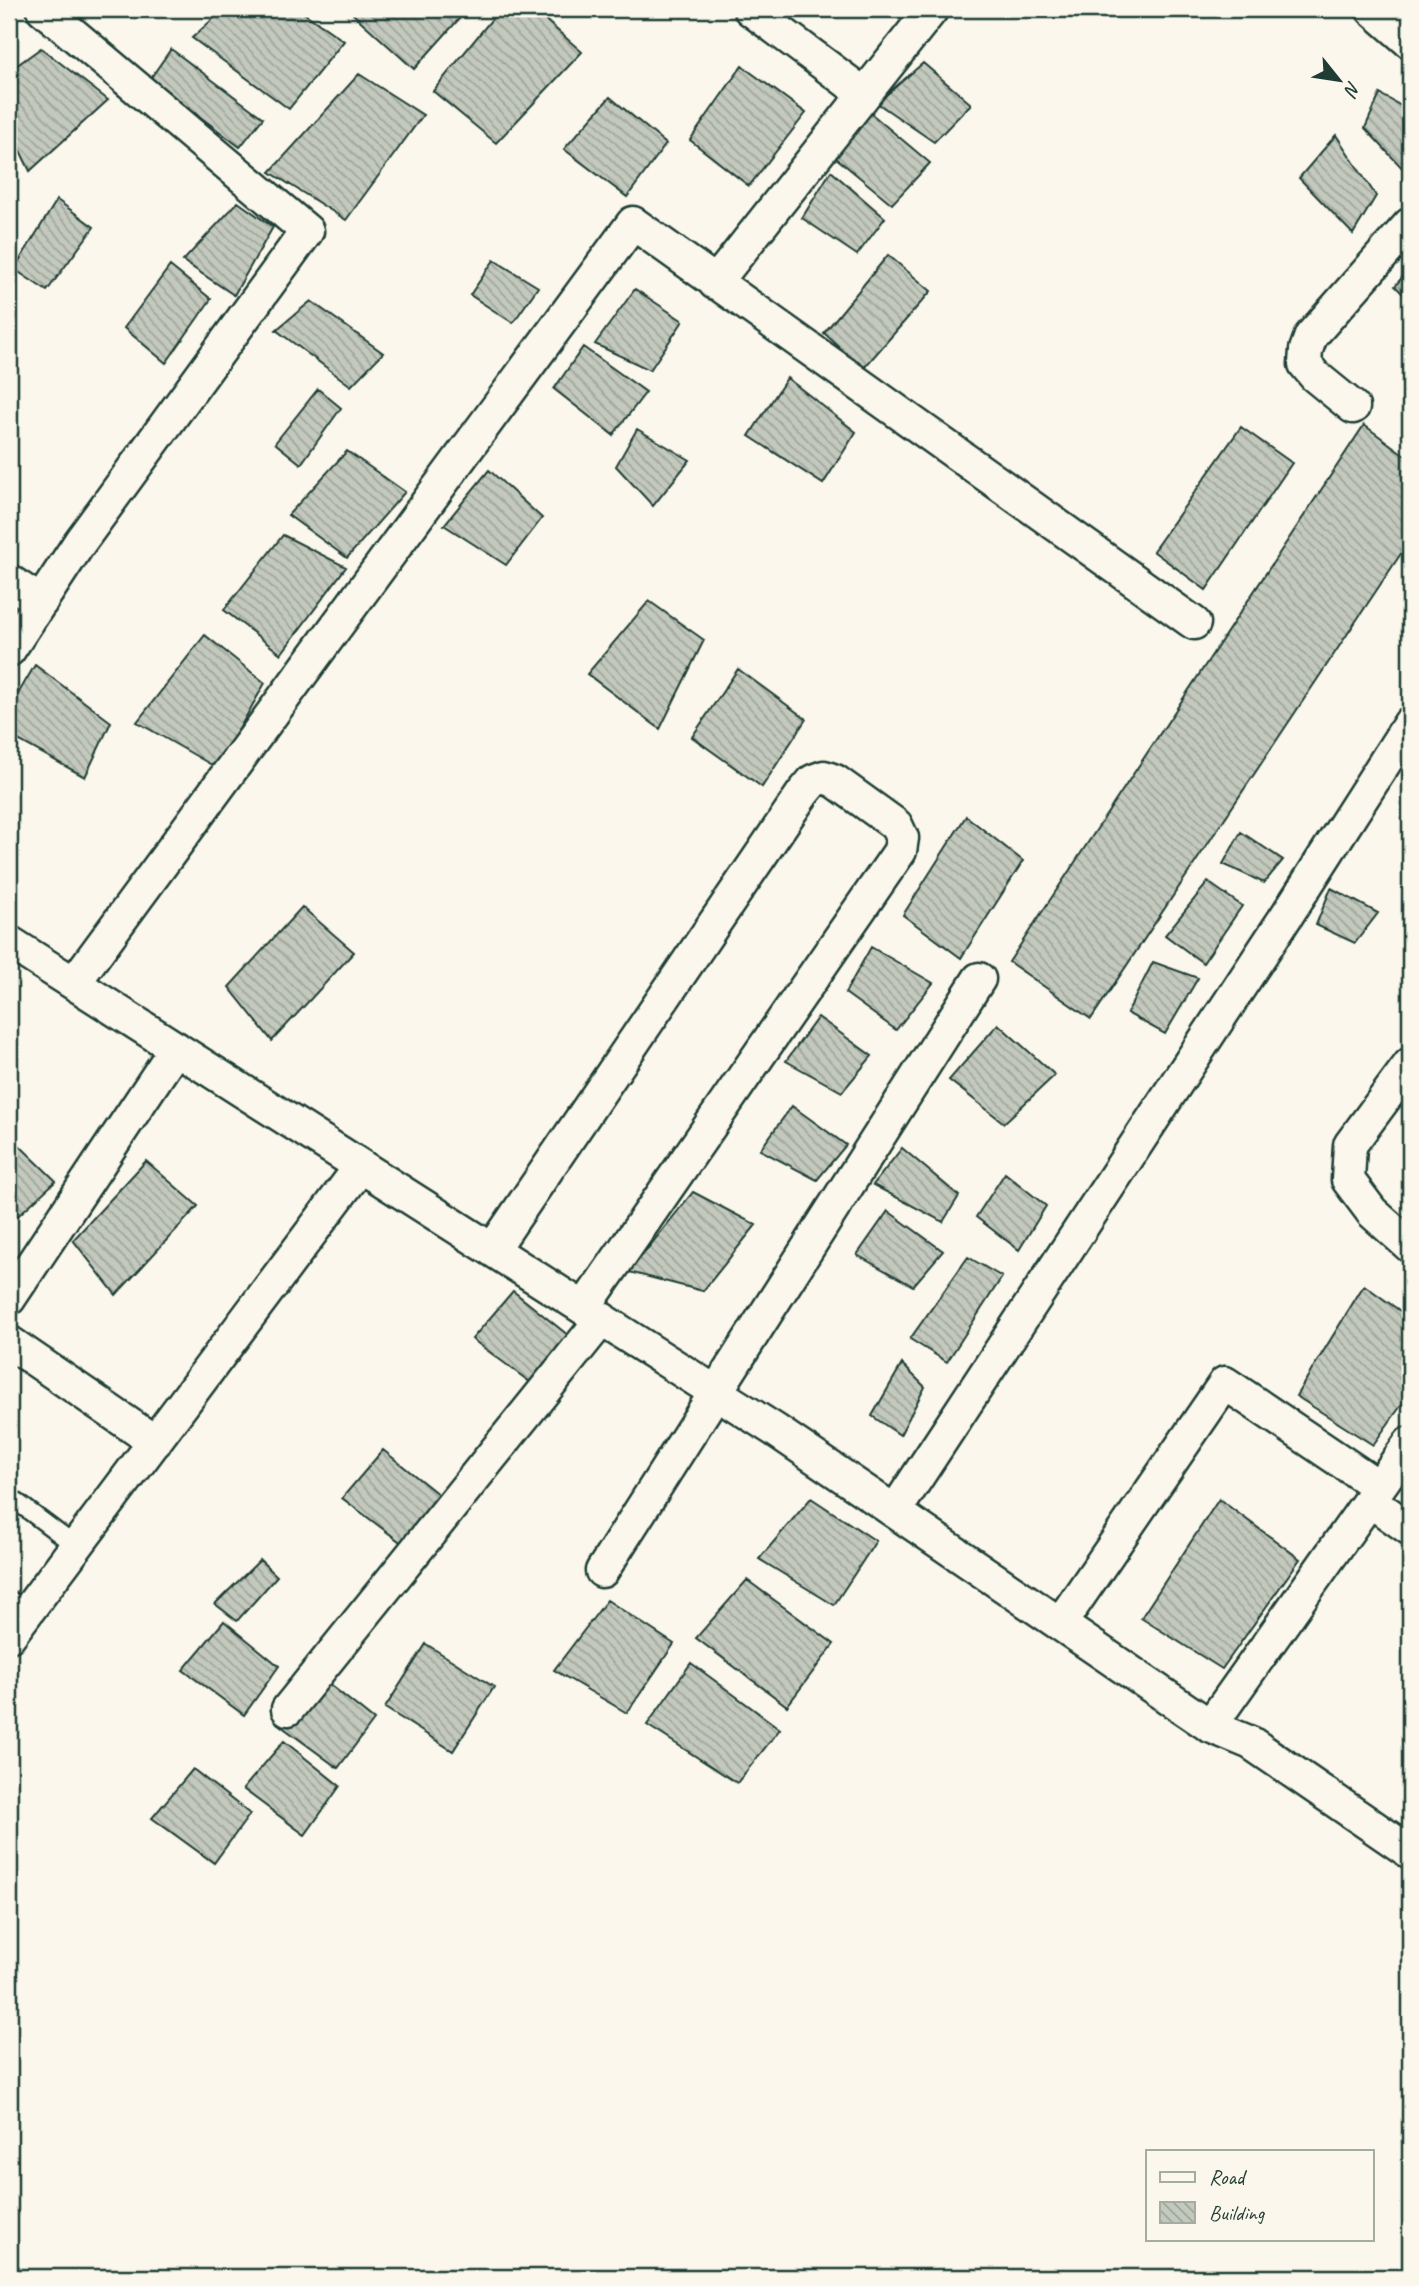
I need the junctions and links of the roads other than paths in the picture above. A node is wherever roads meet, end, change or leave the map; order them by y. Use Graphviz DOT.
graph roads {
  1 [pos="43,9"];
  2 [pos="750,9"];
  3 [pos="932,9"];
  4 [pos="1372,9"];
  5 [pos="1410,42"];
  6 [pos="864,94"];
  7 [pos="1410,224"];
  8 [pos="715,283"];
  9 [pos="1353,407"];
  10 [pos="9,581"];
  11 [pos="41,602"];
  12 [pos="1194,623"];
  13 [pos="9,650"];
  14 [pos="1410,723"];
  15 [pos="9,942"];
  16 [pos="979,979"];
  17 [pos="74,983"];
  18 [pos="176,1048"];
  19 [pos="1410,1064"];
  20 [pos="361,1166"];
  21 [pos="1410,1246"];
  22 [pos="493,1250"];
  23 [pos="9,1300"];
  24 [pos="593,1313"];
  25 [pos="9,1342"];
  26 [pos="717,1393"];
  27 [pos="155,1442"];
  28 [pos="1410,1443"];
  29 [pos="1374,1494"];
  30 [pos="9,1496"];
  31 [pos="895,1511"];
  32 [pos="1410,1529"];
  33 [pos="77,1547"];
  34 [pos="602,1571"];
  35 [pos="15,1616"];
  36 [pos="1060,1623"];
  37 [pos="288,1709"];
  38 [pos="1210,1726"];
  39 [pos="1410,1852"];
  1 -- 11 [label="street"];
  2 -- 6 [label="street"];
  3 -- 6 [label="street"];
  4 -- 5 [label="street"];
  6 -- 8 [label="street"];
  7 -- 9 [label="street"];
  8 -- 12 [label="street"];
  8 -- 17 [label="street"];
  10 -- 11 [label="street"];
  11 -- 13 [label="street"];
  14 -- 31 [label="street"];
  15 -- 17 [label="street"];
  16 -- 26 [label="street"];
  17 -- 18 [label="street"];
  18 -- 20 [label="street"];
  18 -- 23 [label="street"];
  19 -- 21 [label="street"];
  20 -- 22 [label="street"];
  20 -- 27 [label="street"];
  22 -- 24 [label="street"];
  22 -- 24 [label="street"];
  24 -- 26 [label="street"];
  24 -- 37 [label="street"];
  25 -- 27 [label="street"];
  26 -- 31 [label="street"];
  26 -- 34 [label="street"];
  27 -- 33 [label="street"];
  28 -- 29 [label="street"];
  29 -- 32 [label="street"];
  29 -- 36 [label="street"];
  29 -- 38 [label="street"];
  30 -- 33 [label="lane"];
  31 -- 36 [label="street"];
  33 -- 35 [label="street"];
  36 -- 38 [label="street"];
  38 -- 39 [label="street"];
}
